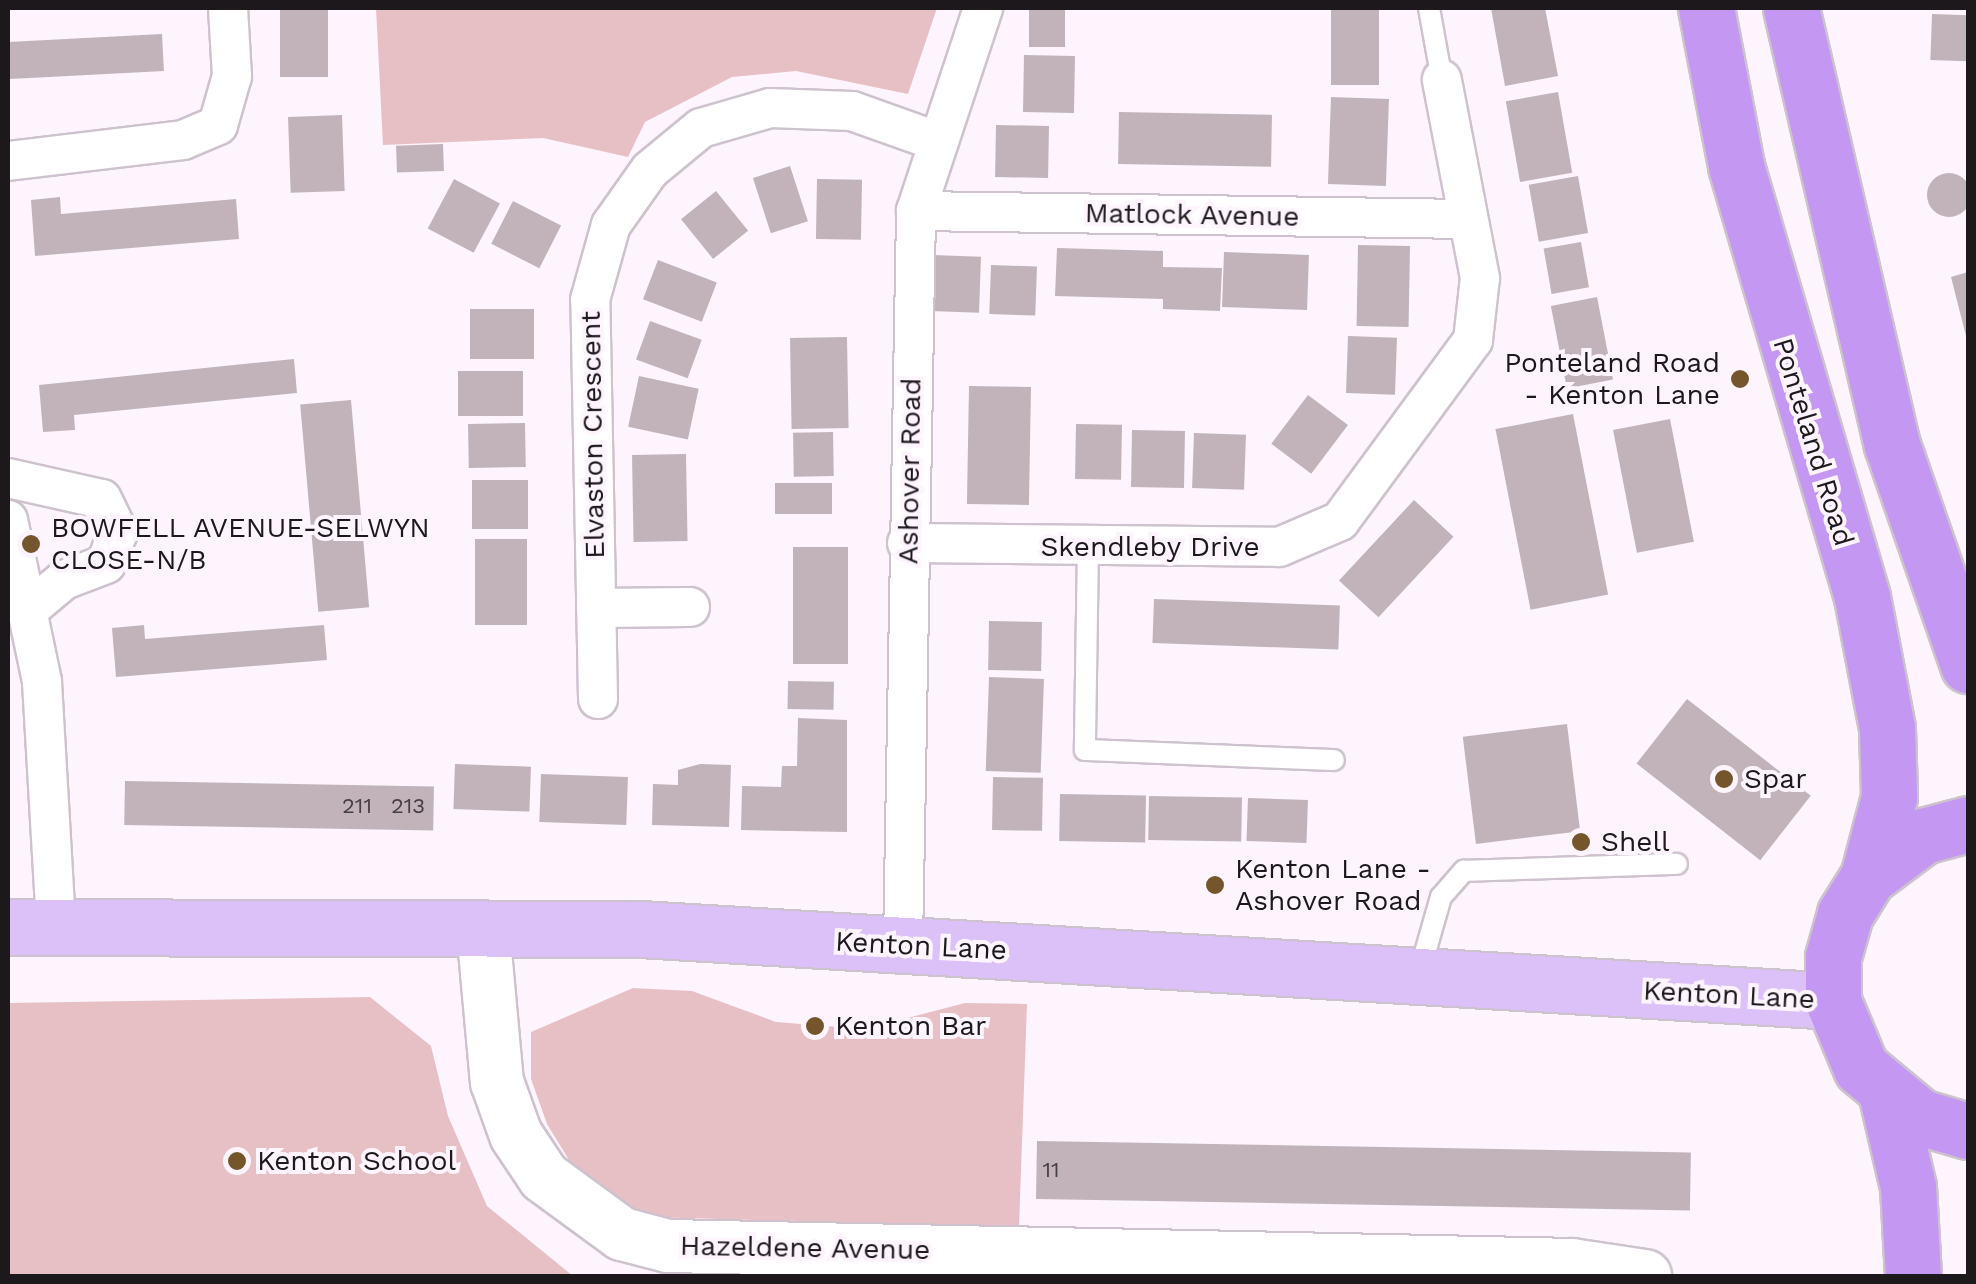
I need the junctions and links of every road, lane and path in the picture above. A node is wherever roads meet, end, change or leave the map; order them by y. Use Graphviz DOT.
graph roads {
  1 [pos="228,8"];
  2 [pos="983,8"];
  3 [pos="1429,8"];
  4 [pos="1706,8"];
  5 [pos="1791,8"];
  6 [pos="1442,80"];
  7 [pos="939,142"];
  8 [pos="8,161"];
  9 [pos="916,211"];
  10 [pos="1468,219"];
  11 [pos="8,478"];
  12 [pos="8,520"];
  13 [pos="907,543"];
  14 [pos="1088,548"];
  15 [pos="690,607"];
  16 [pos="596,608"];
  17 [pos="28,610"];
  18 [pos="1968,665"];
  19 [pos="598,699"];
  20 [pos="1334,760"];
  21 [pos="1968,824"];
  22 [pos="1677,864"];
  23 [pos="1868,877"];
  24 [pos="32,926"];
  25 [pos="483,928"];
  26 [pos="903,944"];
  27 [pos="1418,976"];
  28 [pos="1833,1001"];
  29 [pos="1886,1096"];
  30 [pos="1968,1130"];
  31 [pos="827,1262"];
  32 [pos="1204,1267"];
  33 [pos="1530,1270"];
  34 [pos="1646,1276"];
  35 [pos="1914,1276"];
  1 -- 8 [label="street"];
  2 -- 7 [label="street, Ashover Road"];
  3 -- 6 [label="lane"];
  4 -- 23 [label="highway, Ponteland Road"];
  5 -- 18 [label="highway"];
  6 -- 10 [label="street, Skendleby Drive"];
  7 -- 9 [label="street, Ashover Road"];
  7 -- 16 [label="street, Elvaston Crescent"];
  9 -- 10 [label="street, Matlock Avenue"];
  9 -- 13 [label="street, Ashover Road"];
  10 -- 14 [label="street, Skendleby Drive"];
  11 -- 17 [label="street"];
  12 -- 17 [label="street"];
  13 -- 14 [label="street, Skendleby Drive"];
  13 -- 26 [label="street, Ashover Road"];
  14 -- 20 [label="lane"];
  15 -- 16 [label="street"];
  16 -- 19 [label="street, Elvaston Crescent"];
  17 -- 24 [label="street"];
  21 -- 23 [label="highway"];
  22 -- 27 [label="lane"];
  23 -- 28 [label="highway"];
  24 -- 25 [label="main road, Kenton Lane"];
  25 -- 26 [label="main road, Kenton Lane"];
  25 -- 31 [label="street, Hazeldene Avenue"];
  26 -- 27 [label="main road, Kenton Lane"];
  27 -- 28 [label="main road, Kenton Lane"];
  28 -- 29 [label="highway"];
  29 -- 30 [label="highway"];
  29 -- 35 [label="highway"];
  31 -- 32 [label="street, Hazeldene Avenue"];
  32 -- 33 [label="street, Hazeldene Avenue"];
  33 -- 34 [label="street, Hazeldene Avenue"];
}
